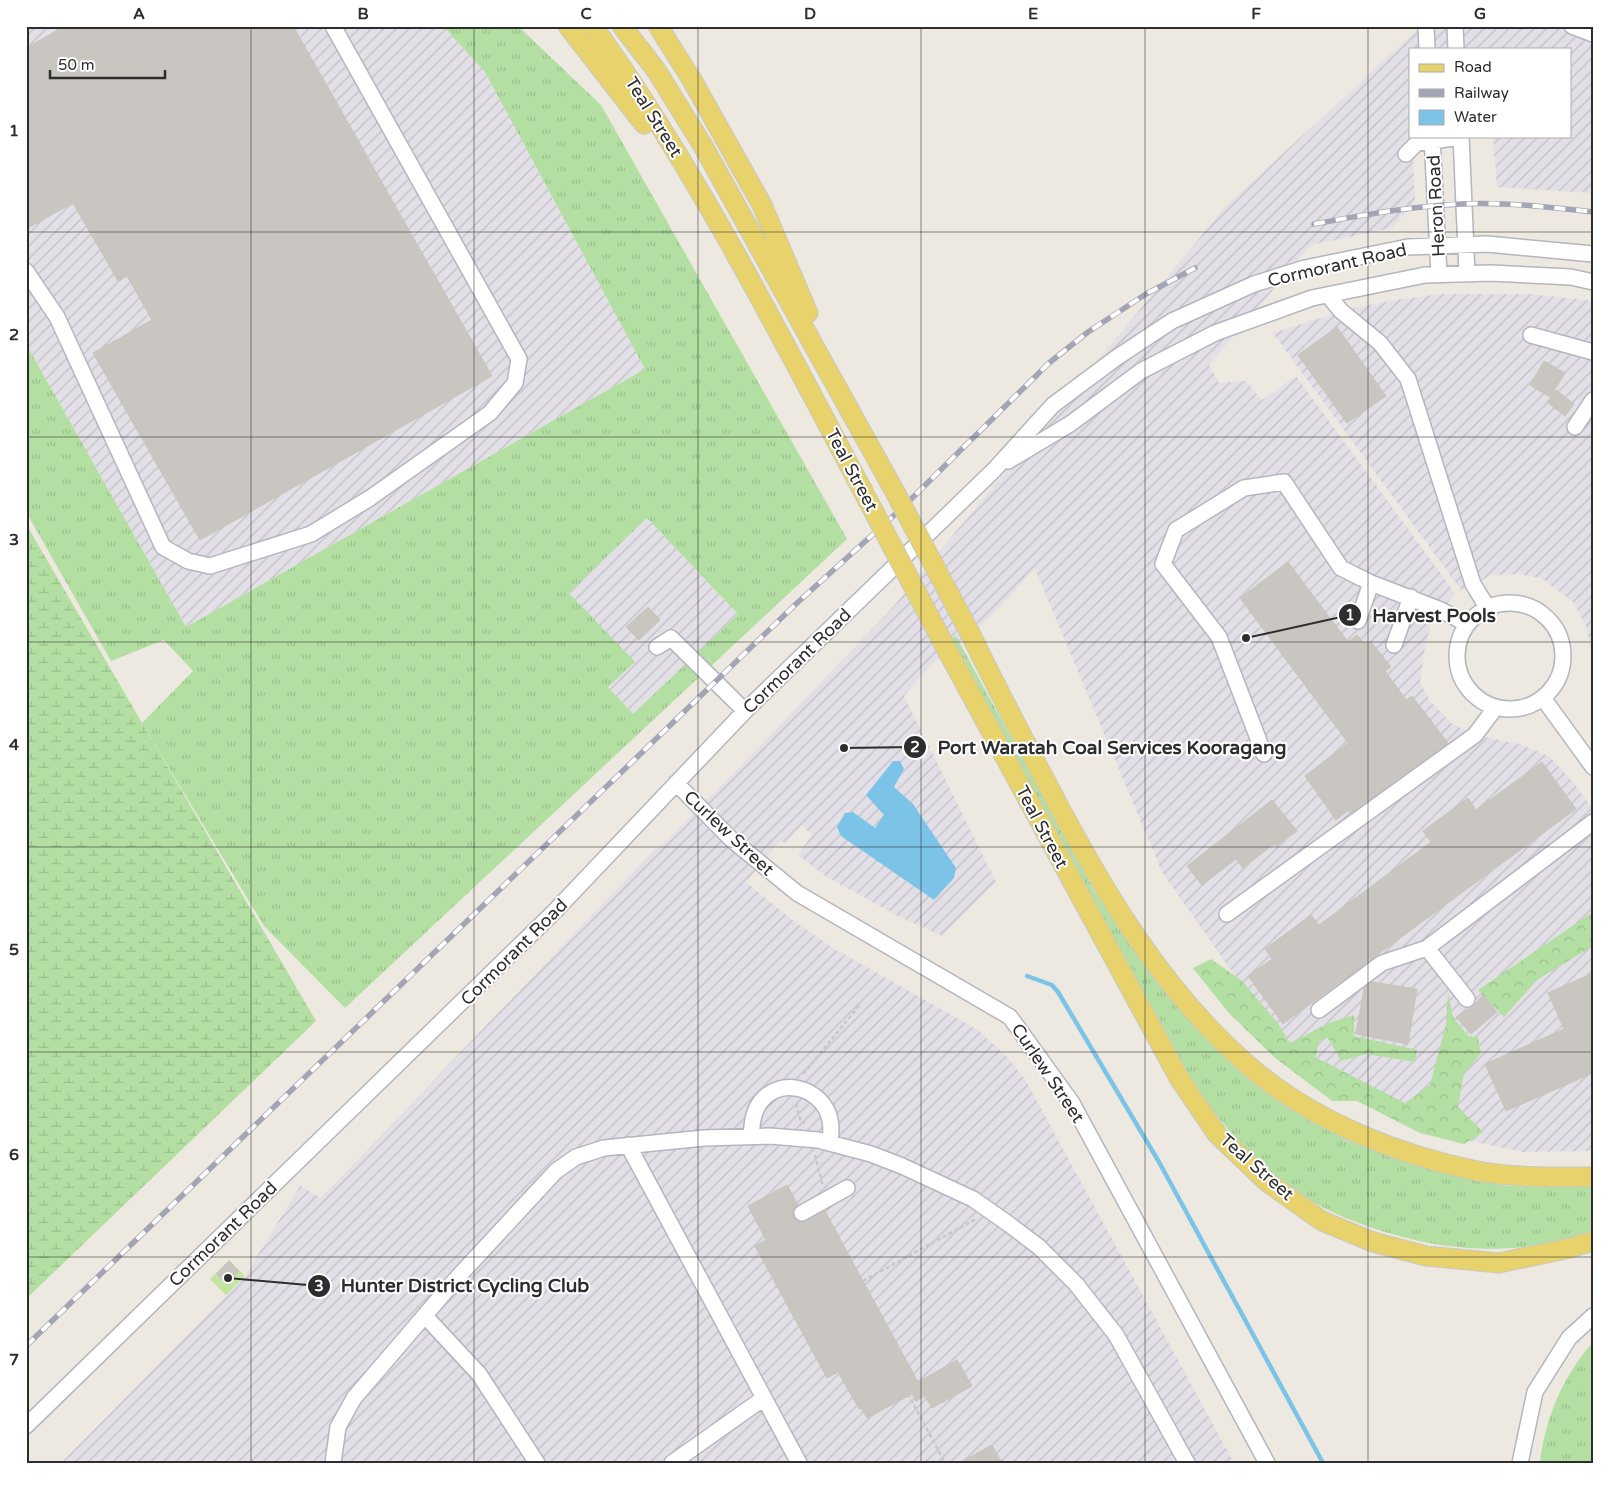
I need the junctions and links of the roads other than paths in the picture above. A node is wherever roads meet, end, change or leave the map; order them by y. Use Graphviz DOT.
graph roads {
  1 [pos="333,26"];
  2 [pos="568,26"];
  3 [pos="593,26"];
  4 [pos="622,26"];
  5 [pos="658,26"];
  6 [pos="1426,26"];
  7 [pos="1455,26"];
  8 [pos="1575,27"];
  9 [pos="1593,34"];
  10 [pos="1427,48"];
  11 [pos="1456,48"];
  12 [pos="1432,138"];
  13 [pos="1461,138"];
  14 [pos="1406,154"];
  15 [pos="1466,244"];
  16 [pos="1438,246"];
  17 [pos="1593,254"];
  18 [pos="26,271"];
  19 [pos="1467,274"];
  20 [pos="1439,275"];
  21 [pos="749,278"];
  22 [pos="1593,282"];
  23 [pos="1328,294"];
  24 [pos="1531,335"];
  25 [pos="1593,352"];
  26 [pos="843,397"];
  27 [pos="1593,400"];
  28 [pos="1575,427"];
  29 [pos="994,470"];
  30 [pos="1372,583"];
  31 [pos="1411,597"];
  32 [pos="1488,607"];
  33 [pos="1358,621"];
  34 [pos="1467,624"];
  35 [pos="1394,645"];
  36 [pos="657,647"];
  37 [pos="1543,698"];
  38 [pos="1496,707"];
  39 [pos="745,711"];
  40 [pos="1264,754"];
  41 [pos="1593,767"];
  42 [pos="676,783"];
  43 [pos="1593,822"];
  44 [pos="1226,914"];
  45 [pos="1427,948"];
  46 [pos="1467,999"];
  47 [pos="1319,1010"];
  48 [pos="751,1136"];
  49 [pos="830,1144"];
  50 [pos="628,1145"];
  51 [pos="1593,1177"];
  52 [pos="847,1188"];
  53 [pos="802,1213"];
  54 [pos="1593,1241"];
  55 [pos="424,1316"];
  56 [pos="1593,1316"];
  57 [pos="764,1398"];
  58 [pos="26,1426"];
  59 [pos="332,1463"];
  60 [pos="537,1463"];
  61 [pos="672,1463"];
  62 [pos="799,1463"];
  63 [pos="1186,1463"];
  64 [pos="1267,1463"];
  65 [pos="1520,1463"];
  1 -- 18 [label="street"];
  2 -- 21 [label="main road"];
  3 -- 21 [label="main road, Teal Street"];
  4 -- 26 [label="main road, Teal Street"];
  5 -- 26 [label="main road"];
  6 -- 10 [label="street"];
  7 -- 11 [label="street"];
  8 -- 9 [label="street"];
  12 -- 14 [label="street"];
  12 -- 16 [label="street, Heron Road"];
  13 -- 15 [label="street, Heron Road"];
  15 -- 16 [label="street, Cormorant Road"];
  15 -- 17 [label="street, Cormorant Road"];
  15 -- 19 [label="street, Heron Road"];
  16 -- 20 [label="street, Heron Road"];
  16 -- 29 [label="street, Cormorant Road"];
  19 -- 20 [label="street, Cormorant Road"];
  19 -- 22 [label="street, Cormorant Road"];
  20 -- 23 [label="street, Cormorant Road"];
  21 -- 54 [label="main road, Teal Street, bridge"];
  23 -- 29 [label="street, Cormorant Road"];
  23 -- 32 [label="street"];
  24 -- 25 [label="street"];
  26 -- 51 [label="main road, Teal Street, bridge"];
  27 -- 28 [label="street"];
  29 -- 39 [label="street, Cormorant Road"];
  30 -- 31 [label="street"];
  30 -- 33 [label="street"];
  30 -- 40 [label="street"];
  31 -- 34 [label="street"];
  31 -- 35 [label="street"];
  32 -- 34 [label="street"];
  32 -- 37 [label="street"];
  34 -- 38 [label="street"];
  36 -- 39 [label="street"];
  37 -- 38 [label="street"];
  37 -- 41 [label="street"];
  38 -- 44 [label="street"];
  39 -- 42 [label="street, Cormorant Road"];
  42 -- 58 [label="street, Cormorant Road"];
  42 -- 64 [label="street, Curlew Street"];
  43 -- 45 [label="street"];
  45 -- 46 [label="street"];
  45 -- 47 [label="street"];
  48 -- 49 [label="street"];
  48 -- 49 [label="street"];
  48 -- 50 [label="street"];
  49 -- 63 [label="street"];
  50 -- 55 [label="street"];
  50 -- 57 [label="street"];
  52 -- 53 [label="street"];
  55 -- 59 [label="street"];
  55 -- 60 [label="street"];
  56 -- 65 [label="street"];
  57 -- 61 [label="street"];
  57 -- 62 [label="street"];
}
